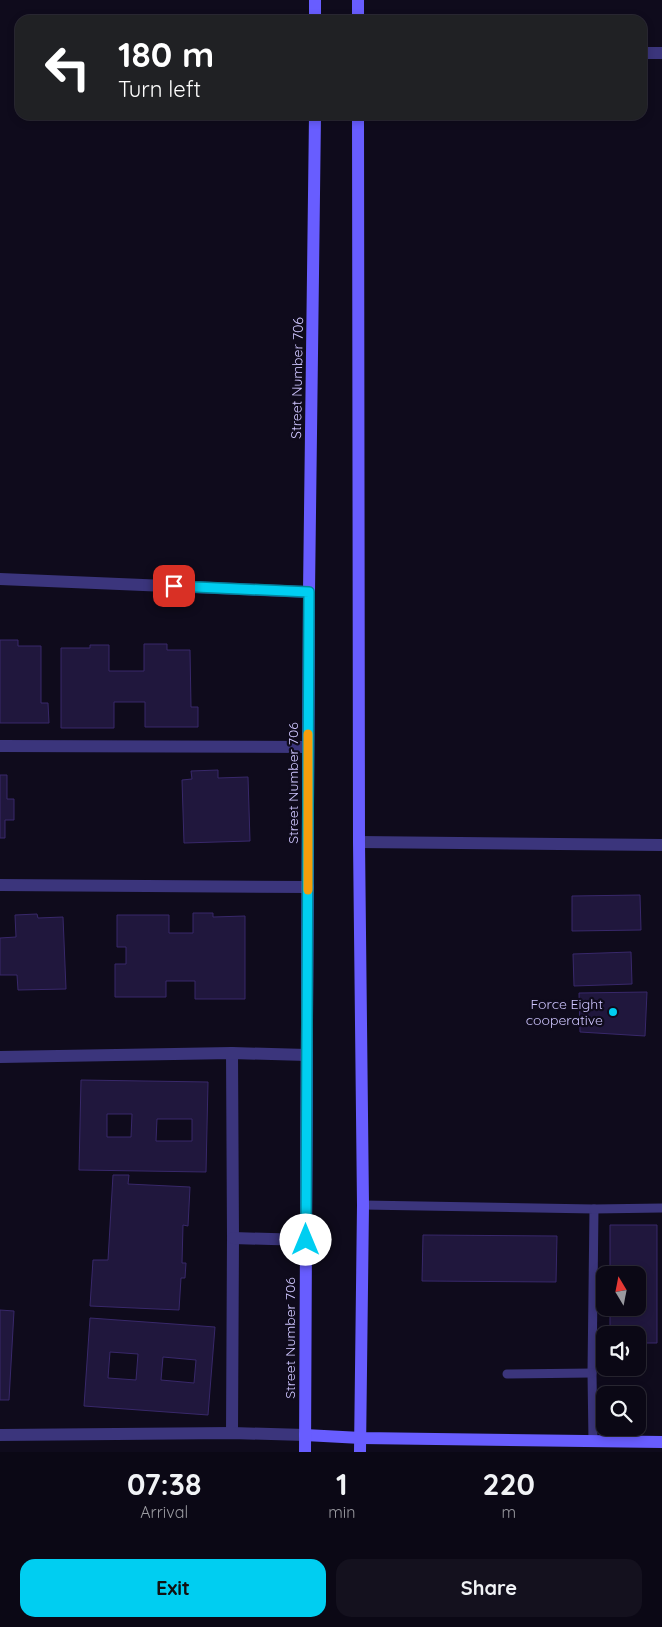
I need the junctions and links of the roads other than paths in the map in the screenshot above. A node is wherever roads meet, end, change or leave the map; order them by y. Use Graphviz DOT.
graph roads {
  1 [pos="315,0"];
  2 [pos="358,0"];
  3 [pos="315,15"];
  4 [pos="358,15"];
  5 [pos="647,53"];
  6 [pos="662,53"];
  7 [pos="315,120"];
  8 [pos="358,120"];
  9 [pos="0,579"];
  10 [pos="309,592"];
  11 [pos="0,746"];
  12 [pos="308,747"];
  13 [pos="359,842"];
  14 [pos="662,845"];
  15 [pos="0,885"];
  16 [pos="308,887"];
  17 [pos="232,1053"];
  18 [pos="307,1055"];
  19 [pos="0,1057"];
  20 [pos="363,1205"];
  21 [pos="662,1208"];
  22 [pos="594,1209"];
  23 [pos="233,1238"];
  24 [pos="306,1240"];
  25 [pos="507,1374"];
  26 [pos="592,1374"];
  27 [pos="232,1433"];
  28 [pos="0,1435"];
  29 [pos="305,1435"];
  30 [pos="361,1438"];
  31 [pos="593,1442"];
  32 [pos="662,1442"];
  33 [pos="305,1452"];
  34 [pos="360,1452"];
  1 -- 3 [label="street"];
  2 -- 4 [label="street"];
  5 -- 6 [label="street"];
  7 -- 10 [label="street, Street Number 706"];
  8 -- 13 [label="street"];
  9 -- 10 [label="street"];
  10 -- 12 [label="street, Street Number 706"];
  11 -- 12 [label="street"];
  12 -- 16 [label="street, Street Number 706"];
  13 -- 14 [label="street"];
  13 -- 20 [label="street"];
  15 -- 16 [label="street"];
  16 -- 18 [label="street, Street Number 706"];
  17 -- 18 [label="street"];
  17 -- 19 [label="street"];
  17 -- 23 [label="street"];
  18 -- 24 [label="street, Street Number 706"];
  20 -- 22 [label="lane"];
  20 -- 30 [label="street"];
  21 -- 22 [label="lane"];
  22 -- 26 [label="lane"];
  23 -- 24 [label="street"];
  23 -- 27 [label="street"];
  24 -- 29 [label="street, Street Number 706"];
  25 -- 26 [label="lane"];
  26 -- 31 [label="lane"];
  27 -- 28 [label="street"];
  27 -- 29 [label="street"];
  29 -- 30 [label="street"];
  29 -- 33 [label="street, Street Number 706"];
  30 -- 31 [label="street"];
  30 -- 34 [label="street"];
  31 -- 32 [label="street"];
}
